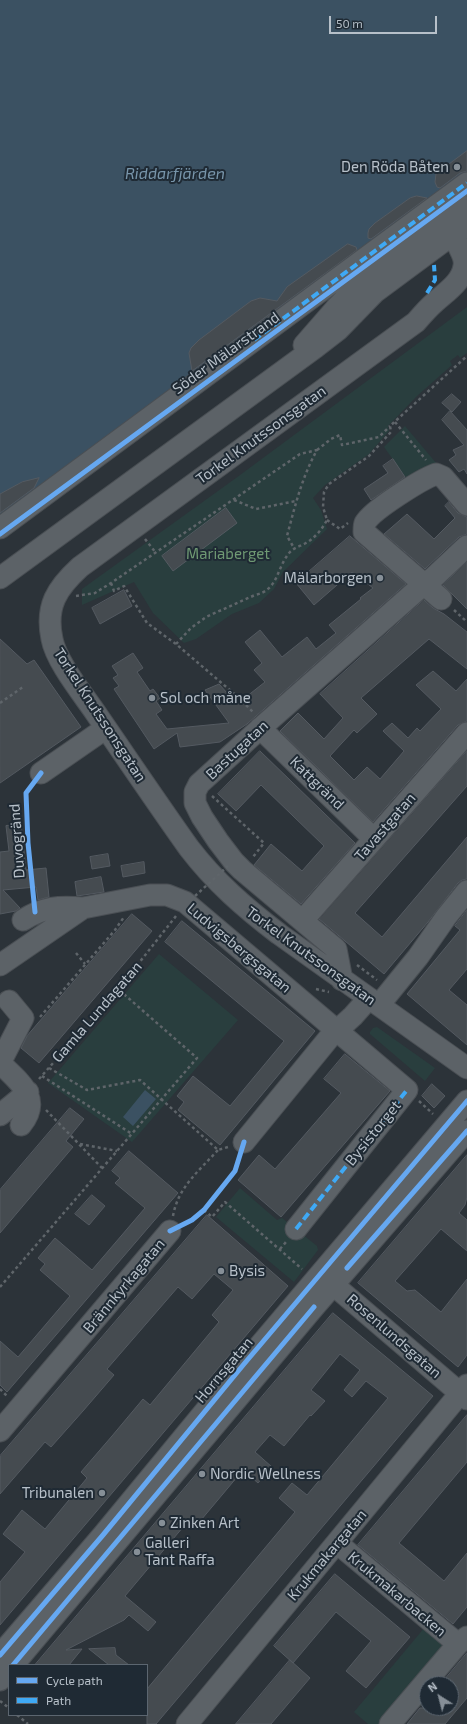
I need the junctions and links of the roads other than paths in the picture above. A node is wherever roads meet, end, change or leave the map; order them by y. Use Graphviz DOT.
graph roads {
  1 [pos="467,183"];
  2 [pos="467,203"];
  3 [pos="467,207"];
  4 [pos="464,233"];
  5 [pos="421,236"];
  6 [pos="467,289"];
  7 [pos="416,322"];
  8 [pos="286,367"];
  9 [pos="467,505"];
  10 [pos="0,528"];
  11 [pos="467,546"];
  12 [pos="0,578"];
  13 [pos="424,584"];
  14 [pos="447,605"];
  15 [pos="262,726"];
  16 [pos="106,728"];
  17 [pos="467,733"];
  18 [pos="41,773"];
  19 [pos="374,839"];
  20 [pos="467,892"];
  21 [pos="83,908"];
  22 [pos="22,920"];
  23 [pos="303,920"];
  24 [pos="0,965"];
  25 [pos="342,980"];
  26 [pos="9,1001"];
  27 [pos="374,1002"];
  28 [pos="337,1030"];
  29 [pos="0,1063"];
  30 [pos="467,1068"];
  31 [pos="28,1092"];
  32 [pos="467,1101"];
  33 [pos="0,1114"];
  34 [pos="21,1125"];
  35 [pos="467,1131"];
  36 [pos="244,1142"];
  37 [pos="296,1229"];
  38 [pos="170,1231"];
  39 [pos="320,1277"];
  40 [pos="465,1393"];
  41 [pos="2,1424"];
  42 [pos="336,1543"];
  43 [pos="463,1641"];
  44 [pos="0,1655"];
  45 [pos="14,1664"];
  46 [pos="8,1671"];
  47 [pos="0,1680"];
  48 [pos="194,1722"];
  49 [pos="390,1724"];
  1 -- 10 [label="street"];
  2 -- 5 [label="street"];
  3 -- 4 [label="street"];
  4 -- 5 [label="street"];
  4 -- 7 [label="street, Torkel Knutssonsgatan"];
  4 -- 8 [label="street"];
  5 -- 8 [label="street"];
  6 -- 7 [label="street, Torkel Knutssonsgatan"];
  7 -- 16 [label="street, Torkel Knutssonsgatan"];
  8 -- 12 [label="street"];
  9 -- 13 [label="street"];
  11 -- 13 [label="street, Bastugatan"];
  13 -- 14 [label="street"];
  13 -- 15 [label="street, Bastugatan"];
  15 -- 19 [label="street, Kattgränd"];
  15 -- 23 [label="street, Bastugatan"];
  16 -- 18 [label="street"];
  16 -- 25 [label="street, Torkel Knutssonsgatan"];
  17 -- 19 [label="street, Tavastgatan"];
  19 -- 23 [label="street, Tavastgatan"];
  20 -- 27 [label="street"];
  21 -- 22 [label="street, Ludvigsbergsgatan"];
  21 -- 24 [label="street, Ludvigsbergsgatan"];
  21 -- 28 [label="street, Ludvigsbergsgatan"];
  23 -- 25 [label="street, Bastugatan"];
  25 -- 27 [label="street, Torkel Knutssonsgatan"];
  26 -- 29 [label="street"];
  27 -- 28 [label="street"];
  27 -- 30 [label="street, Torkel Knutssonsgatan"];
  28 -- 36 [label="street"];
  28 -- 37 [label="street, Bysistorget"];
  29 -- 31 [label="street"];
  31 -- 33 [label="street"];
  31 -- 34 [label="street"];
  32 -- 39 [label="street, Hornsgatan"];
  35 -- 39 [label="street, Hornsgatan"];
  38 -- 41 [label="street, Brännkyrkagatan"];
  39 -- 40 [label="street, Rosenlundsgatan"];
  39 -- 44 [label="street, Hornsgatan"];
  39 -- 45 [label="street, Hornsgatan"];
  40 -- 42 [label="street, Krukmakargatan"];
  42 -- 43 [label="street, Krukmakarbacken"];
  42 -- 48 [label="street, Krukmakargatan"];
  43 -- 49 [label="street"];
  46 -- 47 [label="street"];
}
